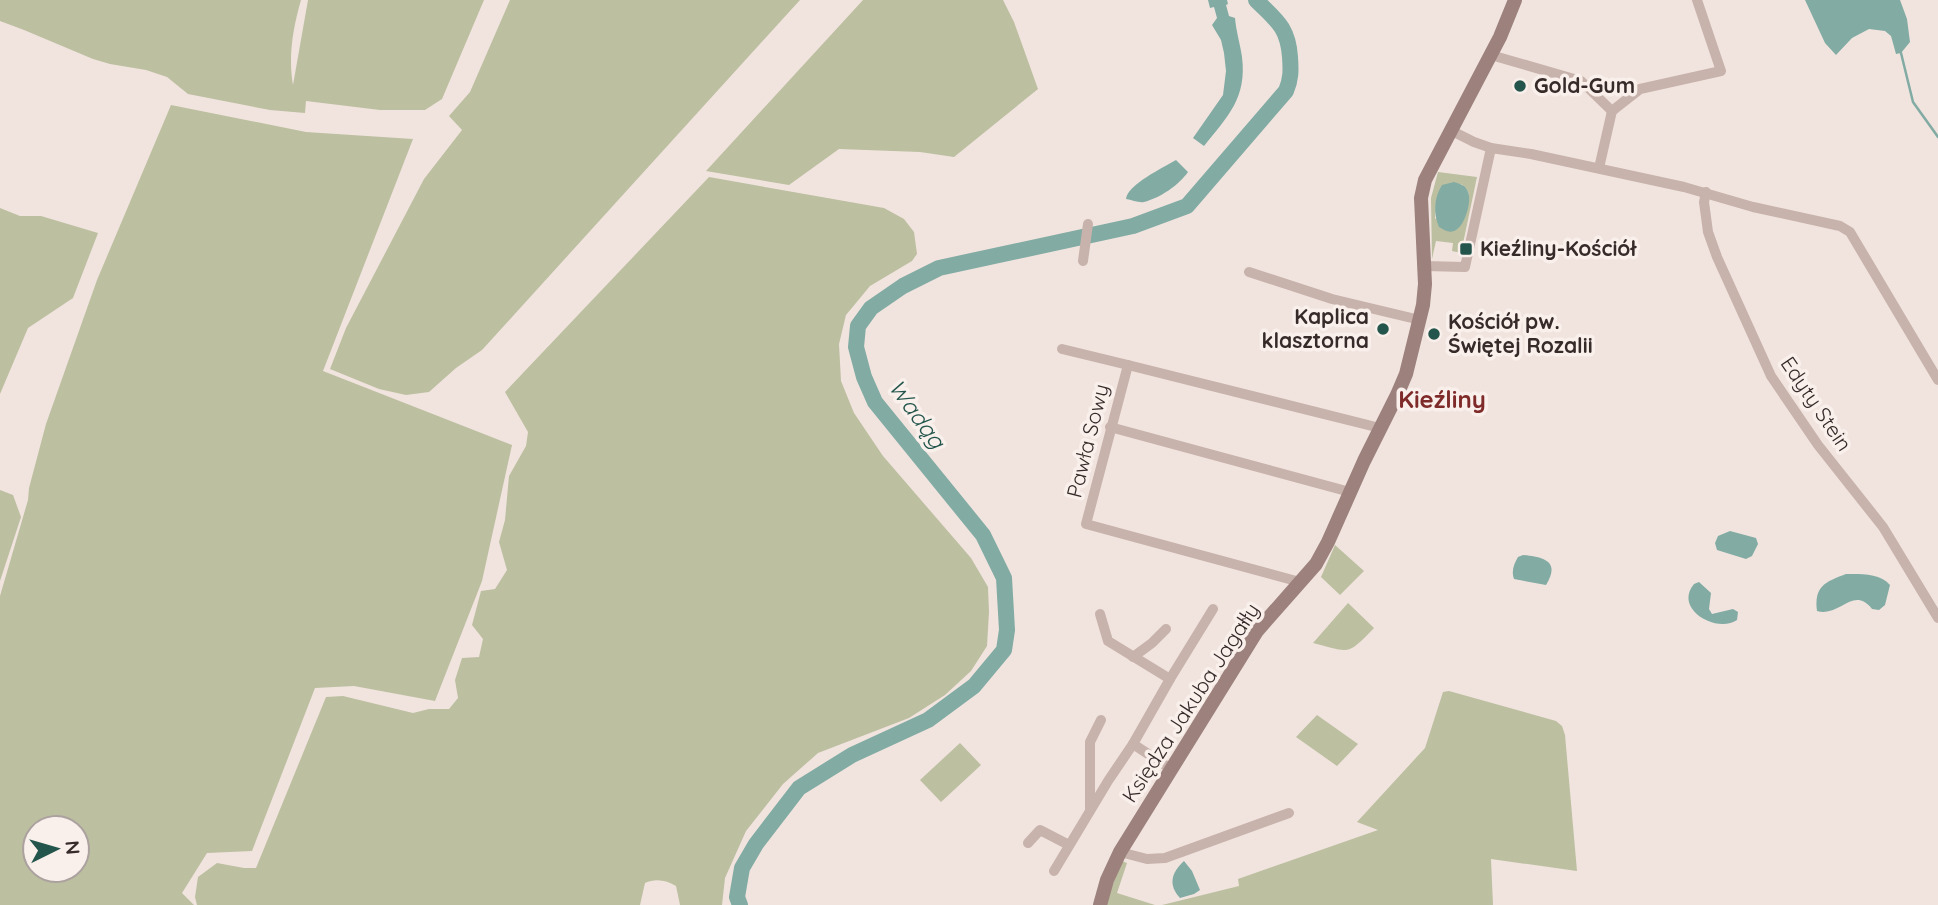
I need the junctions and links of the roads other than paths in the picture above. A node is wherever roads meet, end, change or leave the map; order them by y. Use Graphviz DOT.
graph roads {
  1 [pos="1515,0"];
  2 [pos="1697,0"];
  3 [pos="1491,55"];
  4 [pos="1612,111"];
  5 [pos="1450,130"];
  6 [pos="1492,148"];
  7 [pos="1599,168"];
  8 [pos="1706,192"];
  9 [pos="1088,224"];
  10 [pos="1083,261"];
  11 [pos="1425,266"];
  12 [pos="1248,272"];
  13 [pos="1420,320"];
  14 [pos="1062,349"];
  15 [pos="1128,365"];
  16 [pos="1938,380"];
  17 [pos="1110,427"];
  18 [pos="1380,428"];
  19 [pos="1350,492"];
  20 [pos="1300,582"];
  21 [pos="1213,609"];
  22 [pos="1100,614"];
  23 [pos="1938,618"];
  24 [pos="1166,629"];
  25 [pos="1133,657"];
  26 [pos="1170,679"];
  27 [pos="1101,719"];
  28 [pos="1133,744"];
  29 [pos="1171,769"];
  30 [pos="1090,775"];
  31 [pos="1108,781"];
  32 [pos="1090,810"];
  33 [pos="1289,813"];
  34 [pos="1028,843"];
  35 [pos="1069,845"];
  36 [pos="1120,852"];
  37 [pos="1054,871"];
  38 [pos="1100,905"];
  1 -- 3 [label="street, Księdza Jakuba Jagałły"];
  2 -- 4 [label="street"];
  3 -- 4 [label="street"];
  3 -- 5 [label="street, Księdza Jakuba Jagałły"];
  4 -- 7 [label="street"];
  5 -- 6 [label="street"];
  5 -- 11 [label="street, Księdza Jakuba Jagałły"];
  6 -- 7 [label="street"];
  6 -- 11 [label="street"];
  7 -- 8 [label="street"];
  8 -- 16 [label="street"];
  8 -- 23 [label="street, Edyty Stein"];
  9 -- 10 [label="street"];
  11 -- 13 [label="street, Księdza Jakuba Jagałły"];
  12 -- 13 [label="street"];
  13 -- 18 [label="street, Księdza Jakuba Jagałły"];
  14 -- 15 [label="street"];
  15 -- 17 [label="street, Pawła Sowy"];
  15 -- 18 [label="street, Pawła Sowy"];
  17 -- 19 [label="street"];
  17 -- 20 [label="street, Pawła Sowy"];
  18 -- 19 [label="street, Księdza Jakuba Jagałły"];
  19 -- 20 [label="street, Księdza Jakuba Jagałły"];
  20 -- 29 [label="street, Księdza Jakuba Jagałły"];
  21 -- 26 [label="street"];
  22 -- 25 [label="street"];
  24 -- 25 [label="street"];
  25 -- 26 [label="street"];
  26 -- 28 [label="street"];
  27 -- 30 [label="street"];
  28 -- 29 [label="street"];
  28 -- 31 [label="street"];
  29 -- 36 [label="street, Księdza Jakuba Jagałły"];
  30 -- 31 [label="street"];
  30 -- 32 [label="street"];
  31 -- 32 [label="street"];
  32 -- 35 [label="street"];
  33 -- 36 [label="street"];
  34 -- 35 [label="street"];
  35 -- 37 [label="street"];
  36 -- 38 [label="street, Księdza Jakuba Jagałły"];
}
